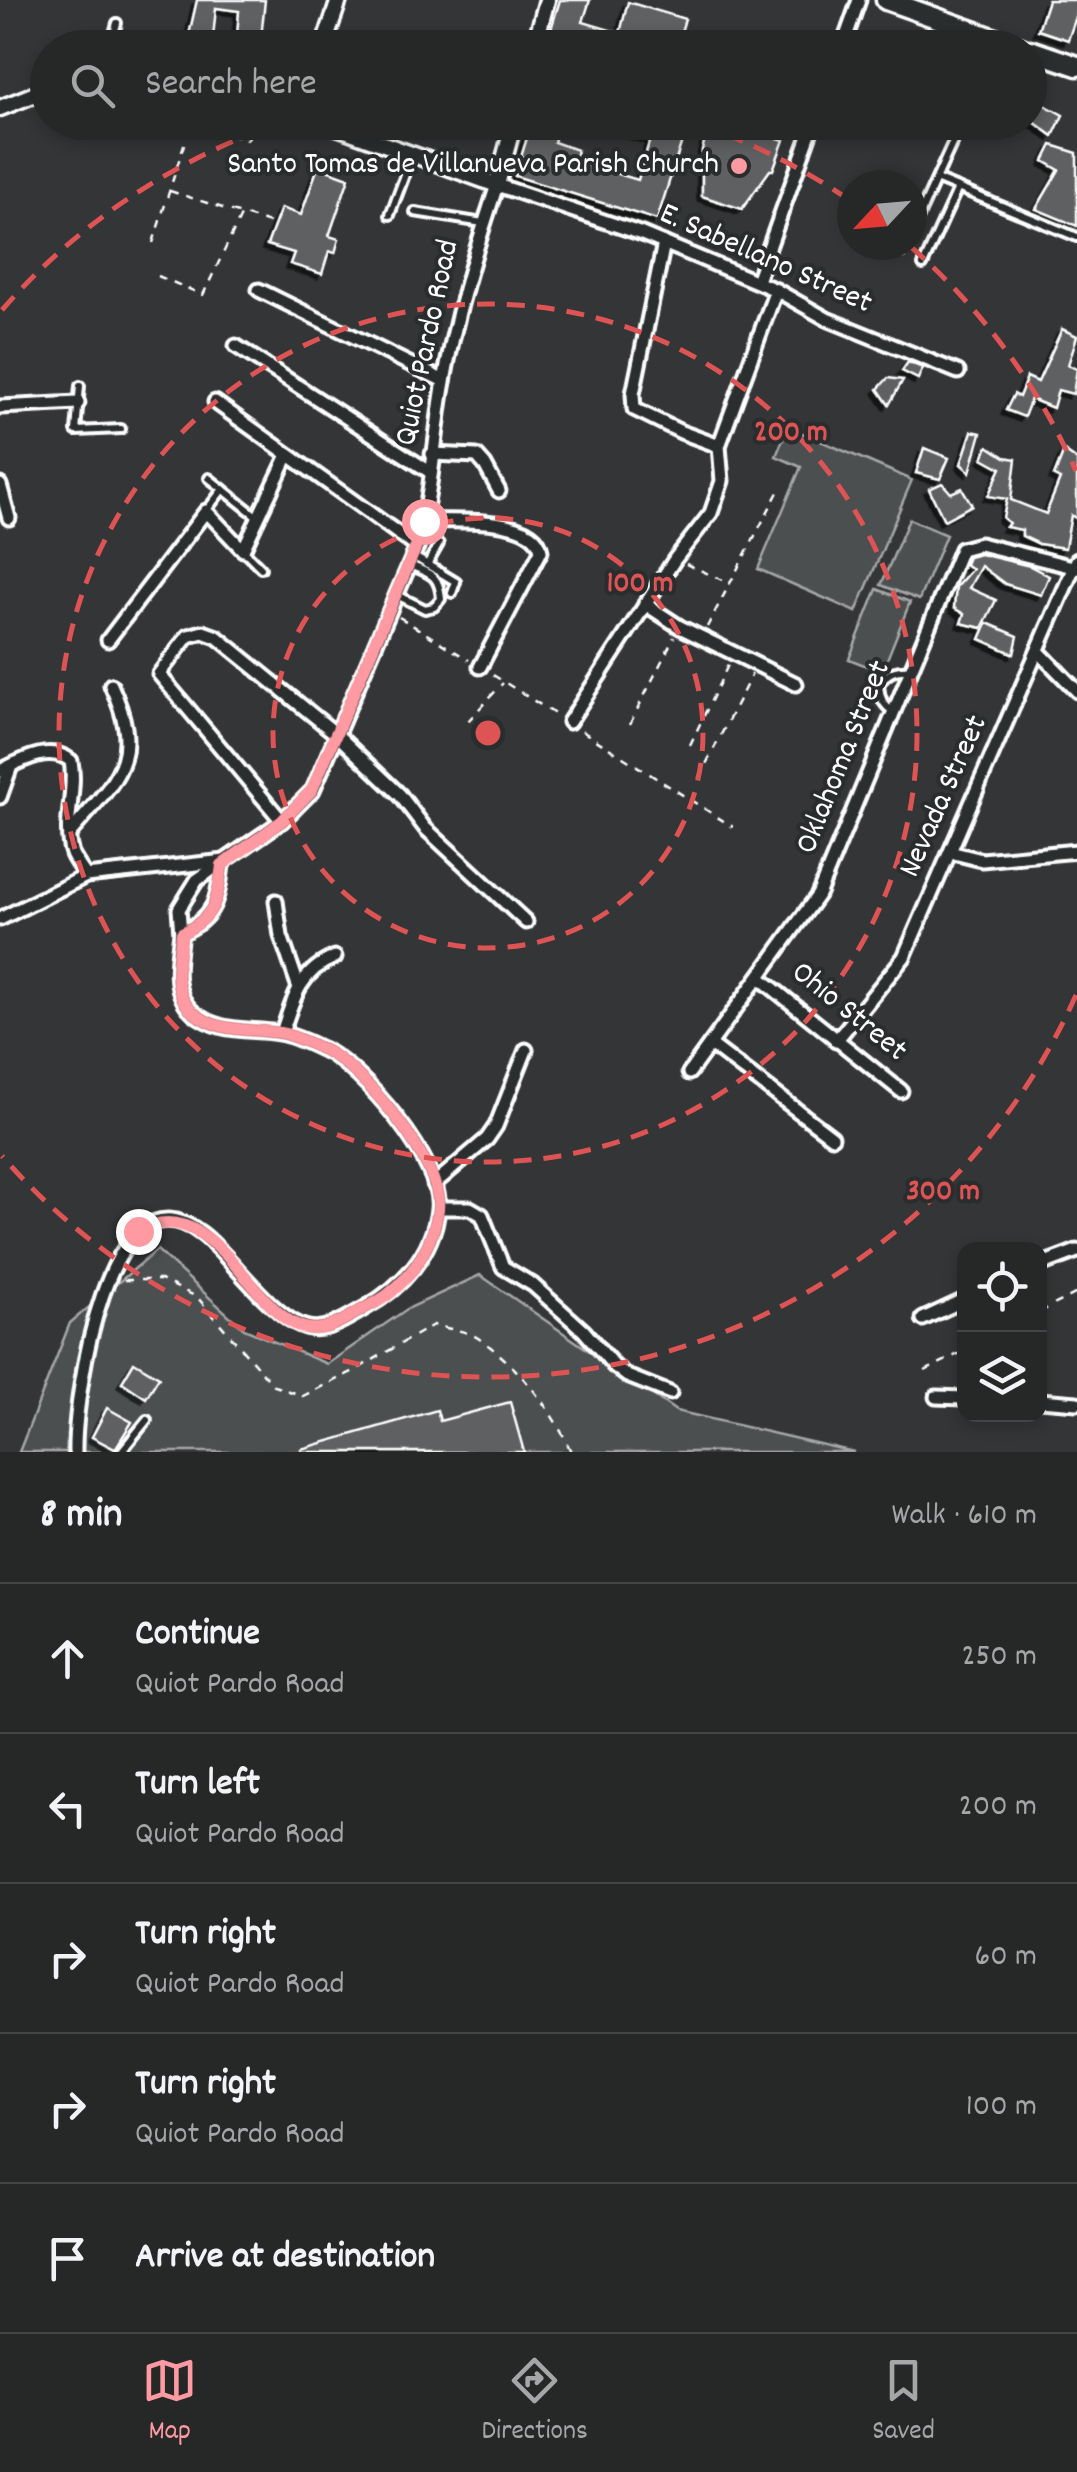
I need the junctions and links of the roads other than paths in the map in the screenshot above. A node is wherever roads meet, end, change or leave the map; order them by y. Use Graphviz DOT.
graph roads {
  1 [pos="338,0"];
  2 [pos="547,0"];
  3 [pos="859,0"];
  4 [pos="886,0"];
  5 [pos="117,23"];
  6 [pos="115,30"];
  7 [pos="329,30"];
  8 [pos="539,30"];
  9 [pos="848,30"];
  10 [pos="962,30"];
  11 [pos="1047,56"];
  12 [pos="1077,66"];
  13 [pos="30,97"];
  14 [pos="0,108"];
  15 [pos="372,140"];
  16 [pos="509,140"];
  17 [pos="808,140"];
  18 [pos="955,140"];
  19 [pos="412,155"];
  20 [pos="938,180"];
  21 [pos="497,185"];
  22 [pos="958,188"];
  23 [pos="927,202"];
  24 [pos="415,212"];
  25 [pos="390,216"];
  26 [pos="484,223"];
  27 [pos="1077,237"];
  28 [pos="664,243"];
  29 [pos="922,266"];
  30 [pos="757,281"];
  31 [pos="258,290"];
  32 [pos="776,290"];
  33 [pos="236,346"];
  34 [pos="958,372"];
  35 [pos="444,381"];
  36 [pos="80,386"];
  37 [pos="214,402"];
  38 [pos="78,403"];
  39 [pos="0,406"];
  40 [pos="121,429"];
  41 [pos="720,446"];
  42 [pos="432,454"];
  43 [pos="287,456"];
  44 [pos="430,472"];
  45 [pos="209,478"];
  46 [pos="0,484"];
  47 [pos="223,489"];
  48 [pos="499,492"];
  49 [pos="206,511"];
  50 [pos="9,518"];
  51 [pos="260,518"];
  52 [pos="424,521"];
  53 [pos="439,544"];
  54 [pos="243,550"];
  55 [pos="413,556"];
  56 [pos="427,565"];
  57 [pos="1076,565"];
  58 [pos="261,568"];
  59 [pos="452,593"];
  60 [pos="396,595"];
  61 [pos="645,604"];
  62 [pos="108,640"];
  63 [pos="1039,652"];
  64 [pos="480,668"];
  65 [pos="911,670"];
  66 [pos="796,684"];
  67 [pos="111,685"];
  68 [pos="1077,692"];
  69 [pos="894,712"];
  70 [pos="568,722"];
  71 [pos="336,734"];
  72 [pos="6,768"];
  73 [pos="0,797"];
  74 [pos="282,821"];
  75 [pos="70,833"];
  76 [pos="1077,851"];
  77 [pos="950,852"];
  78 [pos="225,863"];
  79 [pos="86,876"];
  80 [pos="276,900"];
  81 [pos="0,918"];
  82 [pos="526,922"];
  83 [pos="182,933"];
  84 [pos="335,957"];
  85 [pos="760,978"];
  86 [pos="298,985"];
  87 [pos="282,1033"];
  88 [pos="836,1041"];
  89 [pos="710,1044"];
  90 [pos="526,1050"];
  91 [pos="689,1073"];
  92 [pos="901,1091"];
  93 [pos="832,1137"];
  94 [pos="434,1184"];
  95 [pos="439,1208"];
  96 [pos="1077,1251"];
  97 [pos="1047,1263"];
  98 [pos="957,1303"];
  99 [pos="923,1320"];
  100 [pos="670,1393"];
  101 [pos="936,1397"];
  102 [pos="957,1398"];
  103 [pos="1047,1401"];
  104 [pos="1077,1403"];
  105 [pos="148,1420"];
  106 [pos="74,1452"];
  107 [pos="121,1452"];
  1 -- 7 [label="street"];
  2 -- 8 [label="street"];
  3 -- 9 [label="street"];
  4 -- 10 [label="main road"];
  5 -- 6 [label="lane"];
  11 -- 12 [label="main road"];
  13 -- 14 [label="street"];
  15 -- 19 [label="street, E. Sabellano Street"];
  16 -- 21 [label="street, Quiot Pardo Road"];
  17 -- 30 [label="street"];
  18 -- 20 [label="lane"];
  19 -- 21 [label="street, E. Sabellano Street"];
  19 -- 25 [label="lane"];
  20 -- 22 [label="lane"];
  20 -- 23 [label="lane"];
  21 -- 26 [label="street, Quiot Pardo Road"];
  21 -- 28 [label="street, E. Sabellano Street"];
  22 -- 27 [label="lane"];
  22 -- 29 [label="lane"];
  24 -- 26 [label="lane"];
  26 -- 35 [label="street, Quiot Pardo Road"];
  28 -- 30 [label="street, E. Sabellano Street"];
  28 -- 41 [label="street"];
  30 -- 32 [label="street, E. Sabellano Street"];
  31 -- 35 [label="street"];
  32 -- 34 [label="street, E. Sabellano Street"];
  32 -- 41 [label="street"];
  33 -- 44 [label="street"];
  35 -- 42 [label="street, Quiot Pardo Road"];
  36 -- 38 [label="lane"];
  37 -- 43 [label="street"];
  38 -- 39 [label="street"];
  38 -- 40 [label="lane"];
  41 -- 61 [label="street"];
  42 -- 44 [label="street, Quiot Pardo Road"];
  42 -- 48 [label="street"];
  43 -- 51 [label="street"];
  43 -- 55 [label="street"];
  44 -- 52 [label="street, Quiot Pardo Road"];
  45 -- 47 [label="lane"];
  46 -- 50 [label="street"];
  47 -- 49 [label="lane"];
  47 -- 51 [label="lane"];
  49 -- 54 [label="street"];
  49 -- 62 [label="street"];
  51 -- 54 [label="street"];
  52 -- 55 [label="street, Quiot Pardo Road"];
  52 -- 64 [label="street"];
  53 -- 56 [label="lane"];
  54 -- 58 [label="lane"];
  55 -- 56 [label="lane"];
  55 -- 60 [label="street, Quiot Pardo Road"];
  55 -- 60 [label="lane"];
  56 -- 59 [label="lane"];
  57 -- 63 [label="street, Nevada Street"];
  57 -- 65 [label="street, Oklahoma Street"];
  60 -- 71 [label="street, Quiot Pardo Road"];
  61 -- 66 [label="street"];
  61 -- 70 [label="street"];
  63 -- 68 [label="street"];
  63 -- 77 [label="street, Nevada Street"];
  65 -- 69 [label="street, Oklahoma Street"];
  65 -- 69 [label="lane"];
  67 -- 75 [label="street"];
  69 -- 85 [label="street, Oklahoma Street"];
  71 -- 74 [label="street, Quiot Pardo Road"];
  71 -- 74 [label="street"];
  71 -- 82 [label="street"];
  72 -- 73 [label="street"];
  72 -- 75 [label="street"];
  74 -- 78 [label="street, Quiot Pardo Road"];
  75 -- 79 [label="street"];
  76 -- 77 [label="street"];
  77 -- 88 [label="street, Nevada Street"];
  78 -- 79 [label="street"];
  78 -- 83 [label="street"];
  78 -- 83 [label="street, Quiot Pardo Road"];
  79 -- 81 [label="street"];
  80 -- 86 [label="street"];
  83 -- 87 [label="street"];
  84 -- 86 [label="street"];
  85 -- 88 [label="street, Ohio Street"];
  85 -- 89 [label="street, Oklahoma Street"];
  86 -- 87 [label="street"];
  87 -- 94 [label="street"];
  88 -- 92 [label="street, Ohio Street"];
  89 -- 91 [label="street, Oklahoma Street"];
  89 -- 93 [label="street"];
  90 -- 94 [label="street"];
  94 -- 95 [label="street"];
  95 -- 100 [label="street"];
  95 -- 106 [label="street"];
  96 -- 97 [label="street"];
  98 -- 99 [label="street"];
  101 -- 102 [label="street"];
  103 -- 104 [label="street"];
  105 -- 107 [label="lane"];
}
